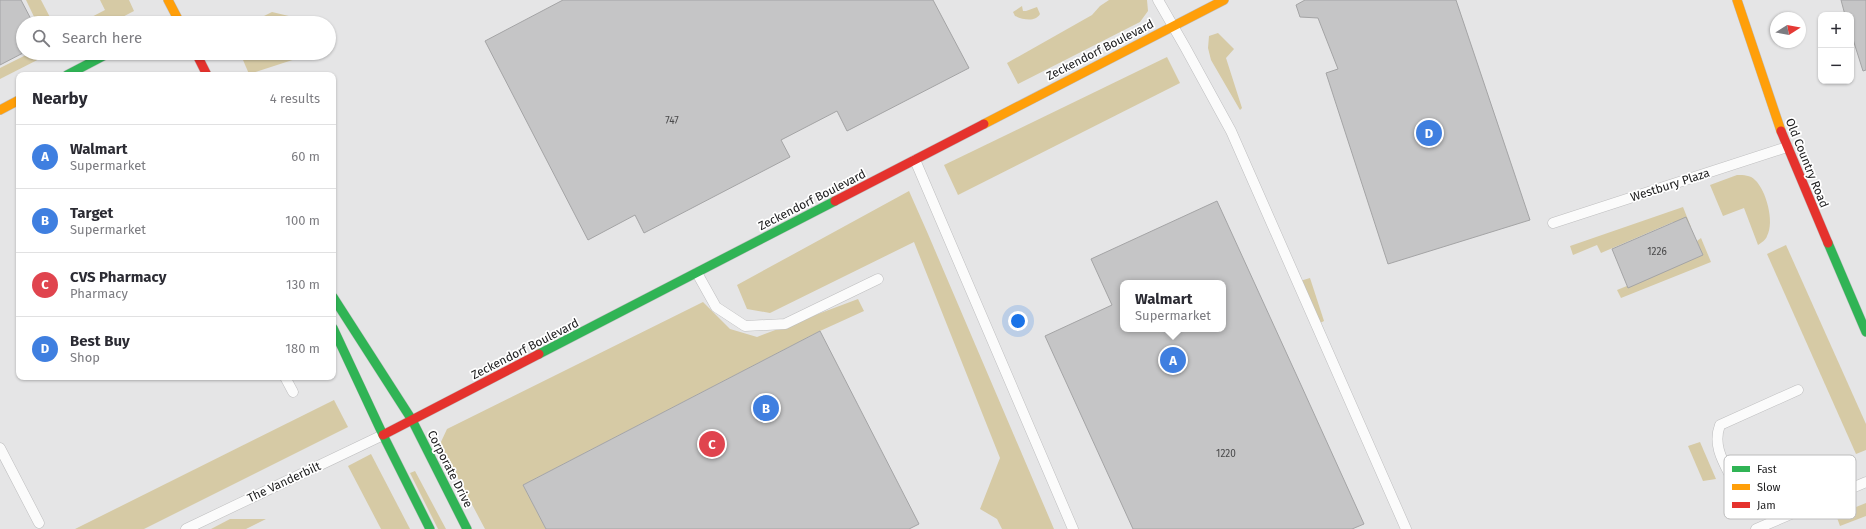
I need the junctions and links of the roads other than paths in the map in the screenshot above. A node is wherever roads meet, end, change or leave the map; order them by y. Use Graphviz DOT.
graph roads {
  1 [pos="168,0"];
  2 [pos="1158,0"];
  3 [pos="1224,0"];
  4 [pos="1737,0"];
  5 [pos="177,16"];
  6 [pos="1173,26"];
  7 [pos="96,60"];
  8 [pos="200,60"];
  9 [pos="73,72"];
  10 [pos="206,72"];
  11 [pos="16,102"];
  12 [pos="0,110"];
  13 [pos="1787,147"];
  14 [pos="915,160"];
  15 [pos="1553,224"];
  16 [pos="697,272"];
  17 [pos="878,278"];
  18 [pos="336,302"];
  19 [pos="1866,332"];
  20 [pos="336,334"];
  21 [pos="287,380"];
  22 [pos="1798,390"];
  23 [pos="293,392"];
  24 [pos="412,420"];
  25 [pos="383,436"];
  26 [pos="0,448"];
  27 [pos="1724,462"];
  28 [pos="1866,482"];
  29 [pos="1856,486"];
  30 [pos="1779,519"];
  31 [pos="39,523"];
  32 [pos="186,529"];
  33 [pos="430,529"];
  34 [pos="467,529"];
  35 [pos="1073,529"];
  36 [pos="1406,529"];
  37 [pos="1756,529"];
  1 -- 5 [label="street"];
  2 -- 6 [label="lane"];
  3 -- 6 [label="street, Zeckendorf Boulevard"];
  4 -- 13 [label="street, Old Country Road"];
  6 -- 14 [label="street, Zeckendorf Boulevard"];
  6 -- 36 [label="lane"];
  7 -- 9 [label="street"];
  8 -- 10 [label="street"];
  11 -- 12 [label="street"];
  13 -- 15 [label="lane, Westbury Plaza"];
  13 -- 19 [label="street, Old Country Road"];
  14 -- 16 [label="street, Zeckendorf Boulevard"];
  14 -- 35 [label="lane"];
  16 -- 17 [label="lane"];
  16 -- 24 [label="street, Zeckendorf Boulevard"];
  18 -- 24 [label="street"];
  20 -- 25 [label="street"];
  21 -- 23 [label="lane"];
  22 -- 27 [label="lane"];
  24 -- 25 [label="street, Zeckendorf Boulevard"];
  24 -- 34 [label="street, Corporate Drive"];
  25 -- 32 [label="lane, The Vanderbilt"];
  25 -- 33 [label="street"];
  26 -- 31 [label="lane"];
  28 -- 29 [label="lane"];
  30 -- 37 [label="lane"];
}
